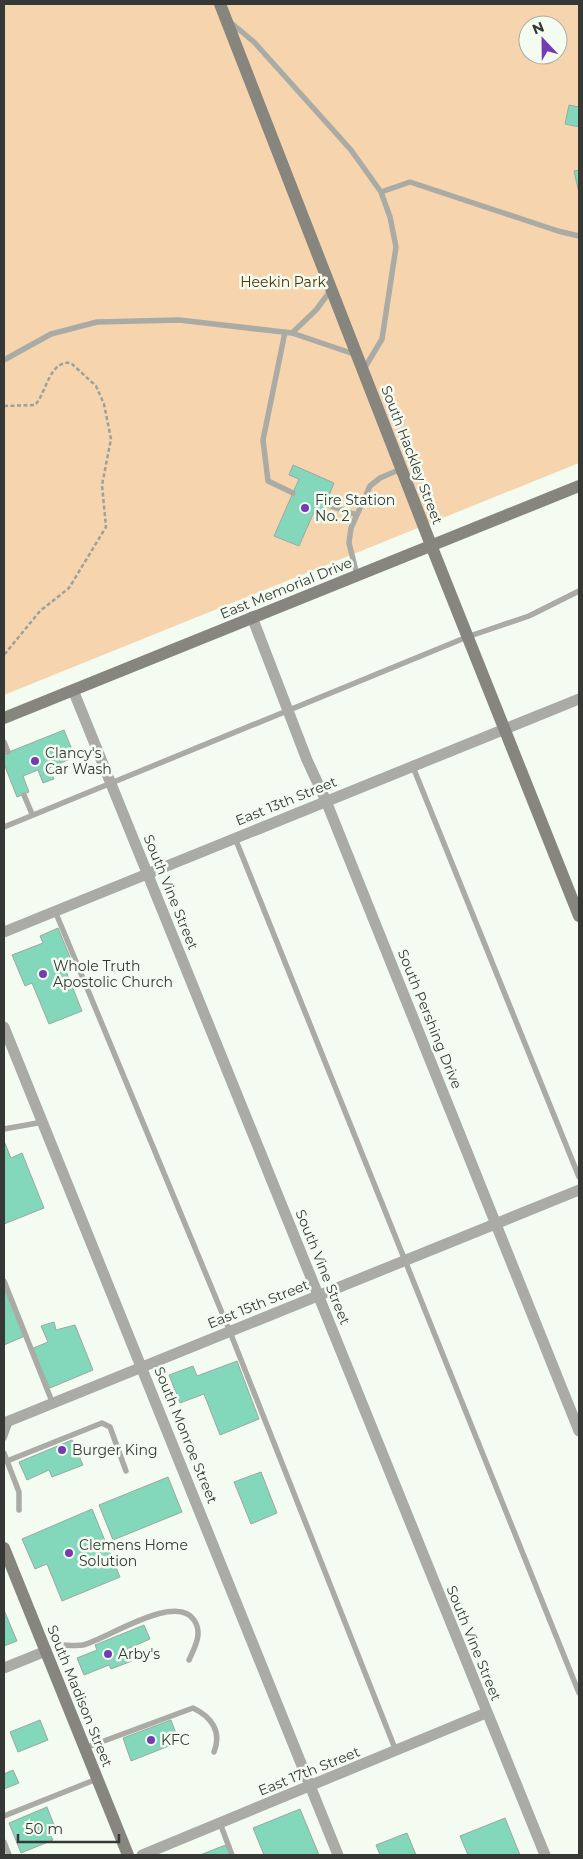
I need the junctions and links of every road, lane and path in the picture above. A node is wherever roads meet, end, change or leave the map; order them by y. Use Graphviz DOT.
graph roads {
  1 [pos="220,4"];
  2 [pos="226,19"];
  3 [pos="381,192"];
  4 [pos="579,236"];
  5 [pos="331,289"];
  6 [pos="285,332"];
  7 [pos="292,333"];
  8 [pos="356,354"];
  9 [pos="4,360"];
  10 [pos="363,371"];
  11 [pos="4,406"];
  12 [pos="401,469"];
  13 [pos="579,486"];
  14 [pos="293,493"];
  15 [pos="325,504"];
  16 [pos="357,515"];
  17 [pos="431,545"];
  18 [pos="357,575"];
  19 [pos="579,591"];
  20 [pos="252,617"];
  21 [pos="468,637"];
  22 [pos="4,655"];
  23 [pos="73,690"];
  24 [pos="579,699"];
  25 [pos="288,712"];
  26 [pos="4,718"];
  27 [pos="504,730"];
  28 [pos="4,742"];
  29 [pos="8,752"];
  30 [pos="412,767"];
  31 [pos="110,783"];
  32 [pos="24,795"];
  33 [pos="326,801"];
  34 [pos="32,814"];
  35 [pos="4,827"];
  36 [pos="234,838"];
  37 [pos="147,873"];
  38 [pos="55,911"];
  39 [pos="579,916"];
  40 [pos="4,932"];
  41 [pos="4,1026"];
  42 [pos="43,1122"];
  43 [pos="4,1129"];
  44 [pos="579,1177"];
  45 [pos="579,1190"];
  46 [pos="496,1224"];
  47 [pos="404,1261"];
  48 [pos="4,1281"];
  49 [pos="318,1296"];
  50 [pos="230,1332"];
  51 [pos="142,1368"];
  52 [pos="53,1404"];
  53 [pos="7,1422"];
  54 [pos="579,1432"];
  55 [pos="4,1438"];
  56 [pos="4,1453"];
  57 [pos="7,1461"];
  58 [pos="126,1471"];
  59 [pos="20,1510"];
  60 [pos="4,1548"];
  61 [pos="60,1645"];
  62 [pos="46,1651"];
  63 [pos="189,1660"];
  64 [pos="4,1668"];
  65 [pos="579,1693"];
  66 [pos="486,1713"];
  67 [pos="85,1748"];
  68 [pos="396,1751"];
  69 [pos="214,1752"];
  70 [pos="97,1778"];
  71 [pos="310,1786"];
  72 [pos="4,1816"];
  73 [pos="220,1823"];
  74 [pos="4,1842"];
  75 [pos="9,1855"];
  76 [pos="128,1855"];
  77 [pos="142,1855"];
  78 [pos="232,1855"];
  79 [pos="338,1855"];
  80 [pos="545,1855"];
  1 -- 2 [label="street, South Hackley Street"];
  2 -- 3 [label="lane"];
  2 -- 5 [label="street, South Hackley Street"];
  3 -- 4 [label="lane"];
  3 -- 10 [label="lane"];
  5 -- 7 [label="lane"];
  5 -- 8 [label="street, South Hackley Street"];
  6 -- 7 [label="lane"];
  6 -- 9 [label="lane"];
  6 -- 14 [label="lane"];
  7 -- 8 [label="lane"];
  8 -- 10 [label="street, South Hackley Street"];
  10 -- 12 [label="street, South Hackley Street"];
  11 -- 22 [label="path"];
  12 -- 16 [label="lane"];
  12 -- 17 [label="street, South Hackley Street"];
  13 -- 17 [label="street, East Memorial Drive"];
  15 -- 16 [label="lane"];
  16 -- 18 [label="lane"];
  17 -- 18 [label="street, East Memorial Drive"];
  17 -- 21 [label="street, South Hackley Street"];
  18 -- 20 [label="street, East Memorial Drive"];
  19 -- 21 [label="lane"];
  20 -- 23 [label="street, East Memorial Drive"];
  20 -- 25 [label="street, South Pershing Drive"];
  21 -- 25 [label="lane"];
  21 -- 27 [label="street, South Hackley Street"];
  23 -- 26 [label="street, East Memorial Drive"];
  23 -- 31 [label="street, South Vine Street"];
  24 -- 27 [label="street, East 13th Street"];
  25 -- 31 [label="lane"];
  25 -- 33 [label="street, South Pershing Drive"];
  27 -- 30 [label="street, East 13th Street"];
  27 -- 39 [label="street, South Hackley Street"];
  28 -- 29 [label="lane"];
  30 -- 33 [label="street, East 13th Street"];
  30 -- 44 [label="lane"];
  31 -- 34 [label="lane"];
  31 -- 37 [label="street, South Vine Street"];
  32 -- 34 [label="lane"];
  33 -- 36 [label="street, East 13th Street"];
  33 -- 46 [label="street, South Pershing Drive"];
  34 -- 35 [label="lane"];
  36 -- 37 [label="street, East 13th Street"];
  36 -- 47 [label="lane"];
  37 -- 38 [label="street, East 13th Street"];
  37 -- 49 [label="street, South Vine Street"];
  38 -- 40 [label="street, East 13th Street"];
  38 -- 50 [label="lane"];
  41 -- 42 [label="street, South Monroe Street"];
  42 -- 43 [label="lane"];
  42 -- 51 [label="street, South Monroe Street"];
  45 -- 46 [label="street, East 15th Street"];
  46 -- 47 [label="street, East 15th Street"];
  46 -- 54 [label="street, South Pershing Drive"];
  47 -- 49 [label="street, East 15th Street"];
  47 -- 65 [label="lane"];
  48 -- 52 [label="lane"];
  49 -- 50 [label="street, East 15th Street"];
  49 -- 66 [label="street, South Vine Street"];
  50 -- 51 [label="street, East 15th Street"];
  50 -- 68 [label="lane"];
  51 -- 52 [label="street, East 15th Street"];
  51 -- 71 [label="street, South Monroe Street"];
  52 -- 53 [label="street, East 15th Street"];
  53 -- 55 [label="lane"];
  56 -- 57 [label="lane"];
  57 -- 58 [label="lane"];
  57 -- 59 [label="lane"];
  60 -- 62 [label="street, South Madison Street"];
  61 -- 63 [label="lane"];
  62 -- 64 [label="street"];
  62 -- 67 [label="street, South Madison Street"];
  66 -- 68 [label="street, East 17th Street"];
  66 -- 80 [label="street, South Vine Street"];
  67 -- 69 [label="lane"];
  67 -- 70 [label="street, South Madison Street"];
  68 -- 71 [label="street, East 17th Street"];
  70 -- 72 [label="lane"];
  70 -- 76 [label="street, South Madison Street"];
  71 -- 73 [label="street, East 17th Street"];
  71 -- 79 [label="street, South Monroe Street"];
  73 -- 77 [label="street, East 17th Street"];
  73 -- 78 [label="lane"];
  74 -- 75 [label="lane"];
}
